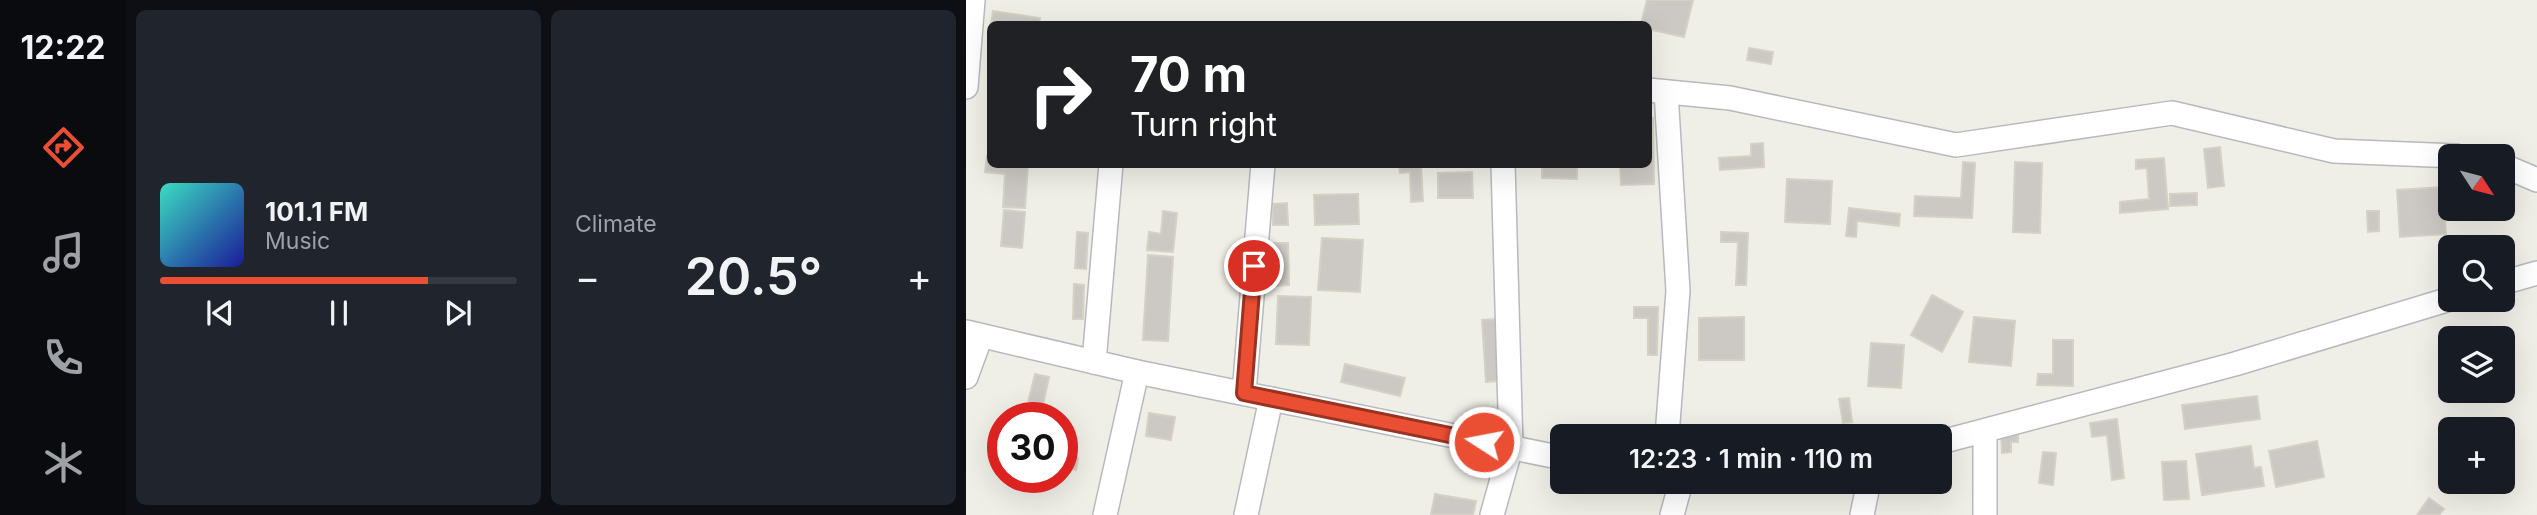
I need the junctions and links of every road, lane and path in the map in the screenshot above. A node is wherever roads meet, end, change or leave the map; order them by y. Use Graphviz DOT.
graph roads {
  1 [pos="974,0"];
  2 [pos="966,87"];
  3 [pos="1657,91"];
  4 [pos="2438,155"];
  5 [pos="1111,168"];
  6 [pos="1263,168"];
  7 [pos="1503,168"];
  8 [pos="2515,171"];
  9 [pos="2537,180"];
  10 [pos="2537,273"];
  11 [pos="2515,279"];
  12 [pos="2438,303"];
  13 [pos="974,334"];
  14 [pos="1094,362"];
  15 [pos="1137,372"];
  16 [pos="966,377"];
  17 [pos="1244,393"];
  18 [pos="1271,399"];
  19 [pos="1668,424"];
  20 [pos="1985,430"];
  21 [pos="1952,439"];
  22 [pos="1511,447"];
  23 [pos="1550,455"];
  24 [pos="1678,494"];
  25 [pos="1866,494"];
  26 [pos="1105,515"];
  27 [pos="1246,515"];
  28 [pos="1492,515"];
  29 [pos="1672,515"];
  30 [pos="1862,515"];
  31 [pos="1985,515"];
  1 -- 2 [label="street"];
  3 -- 4 [label="street"];
  3 -- 19 [label="street"];
  5 -- 14 [label="street"];
  6 -- 17 [label="street"];
  7 -- 22 [label="street"];
  8 -- 9 [label="street"];
  10 -- 11 [label="street"];
  12 -- 20 [label="street"];
  13 -- 14 [label="street"];
  13 -- 16 [label="street"];
  14 -- 15 [label="street"];
  15 -- 17 [label="street"];
  15 -- 26 [label="street"];
  17 -- 18 [label="street"];
  18 -- 22 [label="street"];
  18 -- 27 [label="street"];
  20 -- 21 [label="street"];
  20 -- 31 [label="street"];
  22 -- 23 [label="street"];
  22 -- 28 [label="street"];
  24 -- 29 [label="street"];
  25 -- 30 [label="street"];
}
